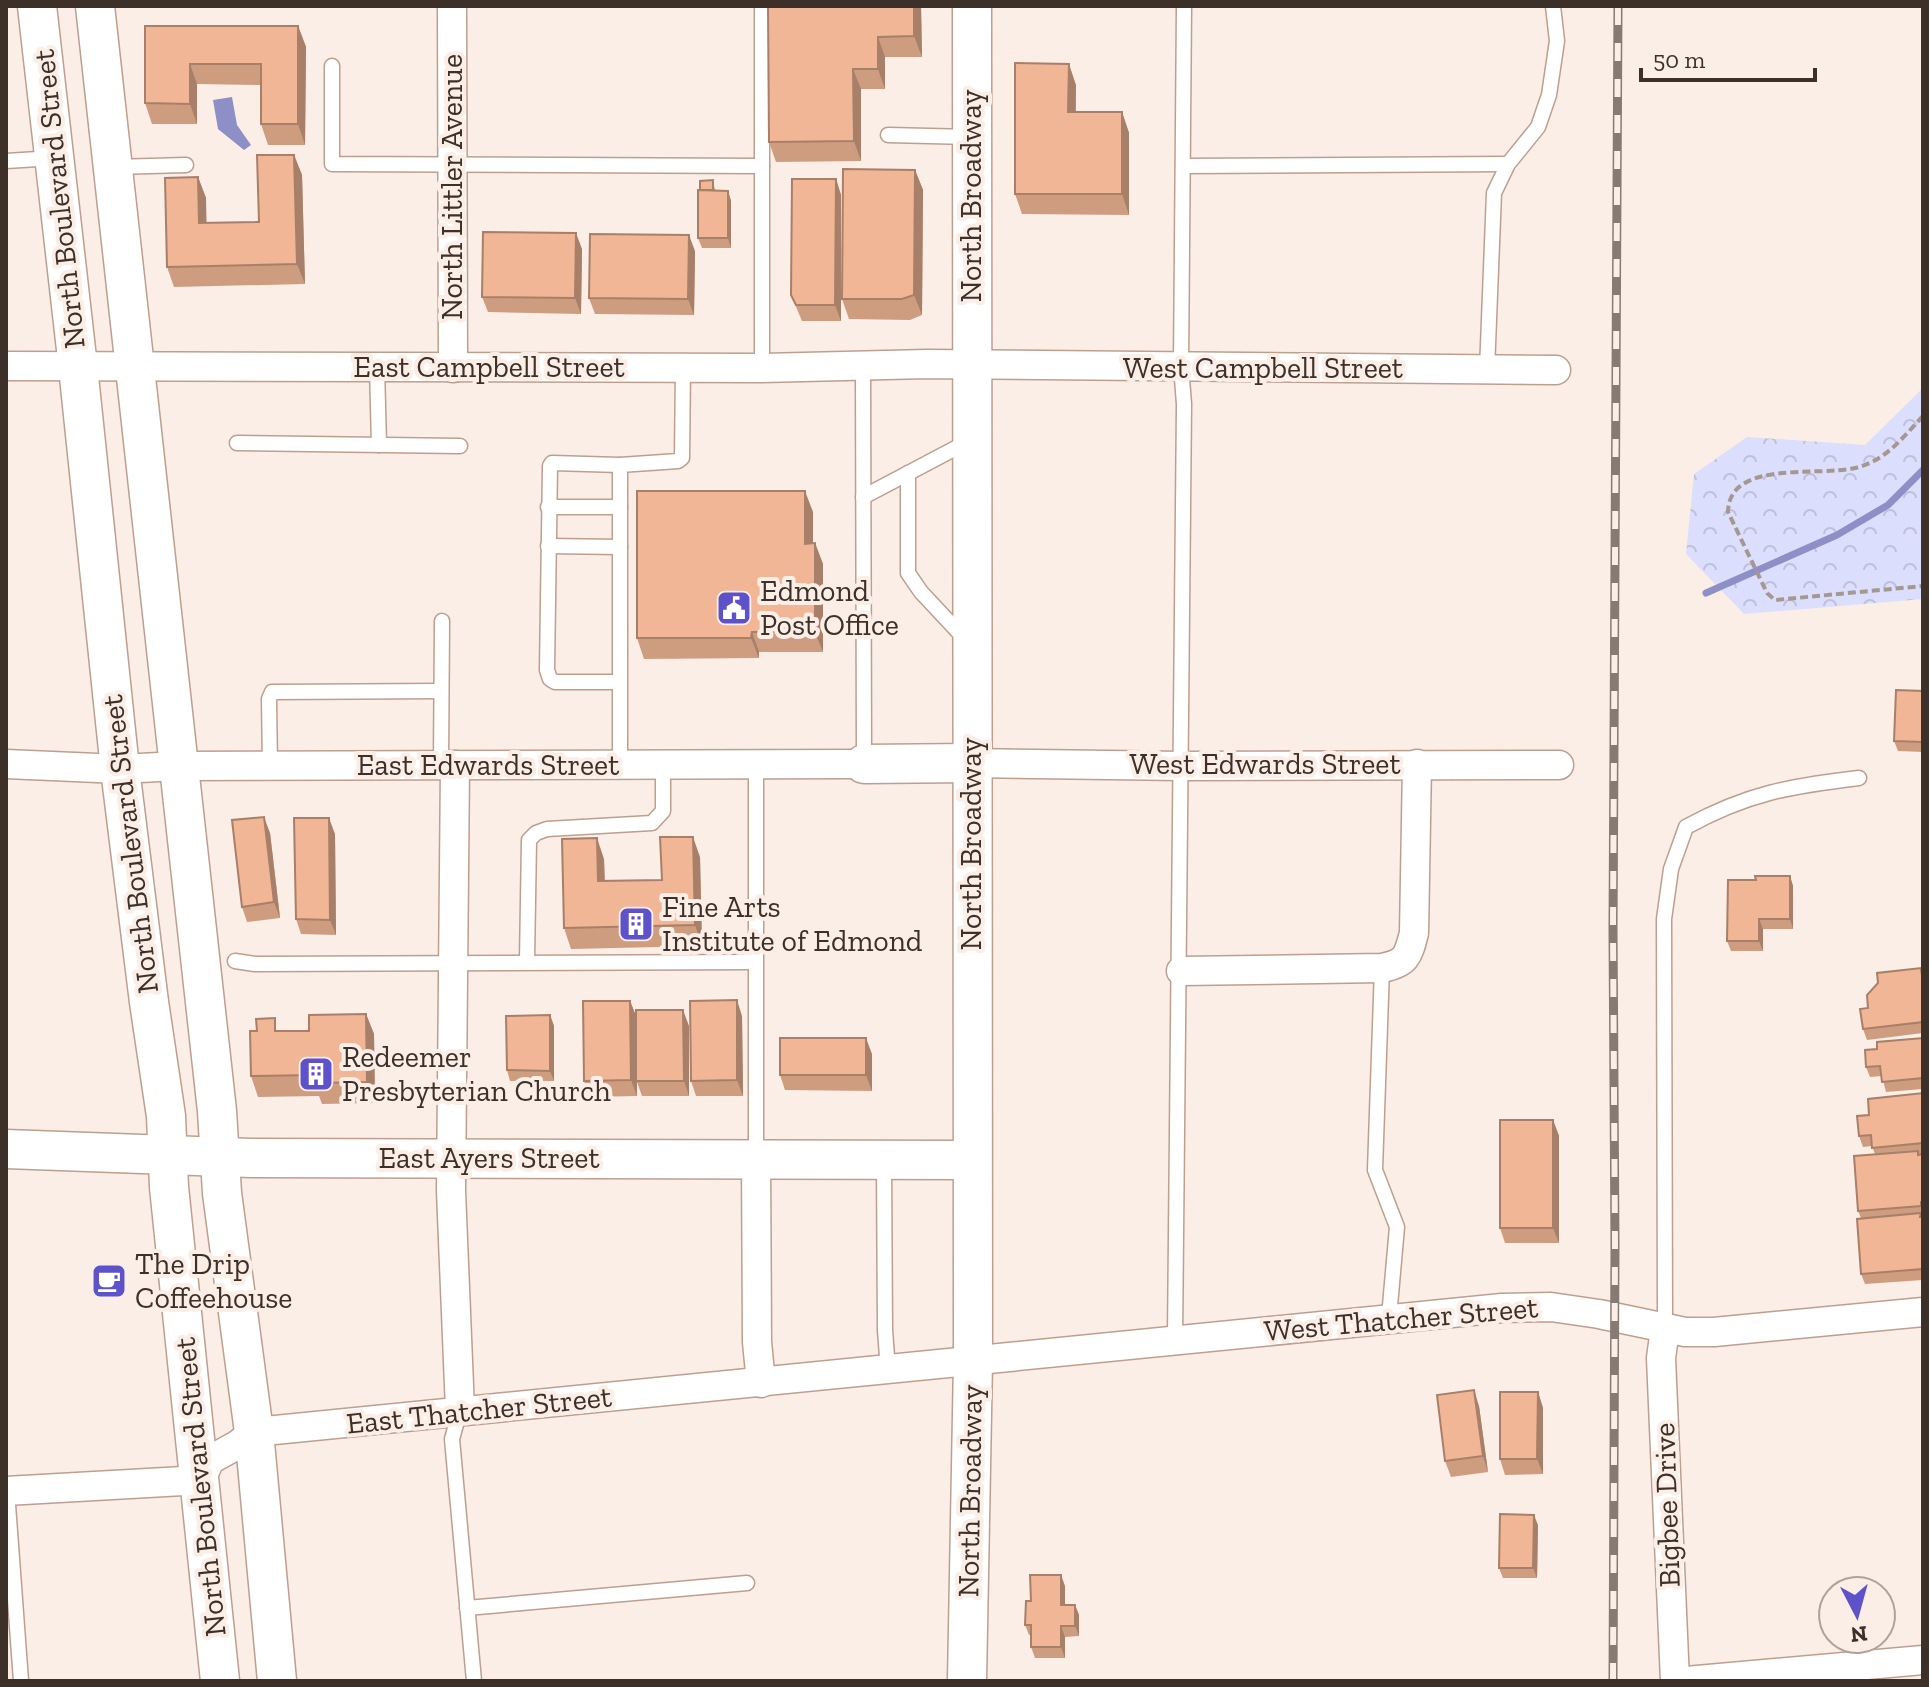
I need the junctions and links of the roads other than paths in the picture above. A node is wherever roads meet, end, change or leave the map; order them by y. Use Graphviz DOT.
graph roads {
  1 [pos="37,6"];
  2 [pos="95,6"];
  3 [pos="452,6"];
  4 [pos="762,6"];
  5 [pos="972,6"];
  6 [pos="1184,6"];
  7 [pos="1553,6"];
  8 [pos="332,66"];
  9 [pos="888,135"];
  10 [pos="971,137"];
  11 [pos="55,158"];
  12 [pos="6,161"];
  13 [pos="1508,164"];
  14 [pos="186,165"];
  15 [pos="451,165"];
  16 [pos="762,166"];
  17 [pos="1183,166"];
  18 [pos="113,167"];
  19 [pos="863,365"];
  20 [pos="6,366"];
  21 [pos="971,366"];
  22 [pos="1181,366"];
  23 [pos="78,367"];
  24 [pos="135,367"];
  25 [pos="377,367"];
  26 [pos="683,367"];
  27 [pos="453,368"];
  28 [pos="762,368"];
  29 [pos="1487,370"];
  30 [pos="1556,370"];
  31 [pos="971,439"];
  32 [pos="237,443"];
  33 [pos="379,445"];
  34 [pos="460,446"];
  35 [pos="620,465"];
  36 [pos="908,473"];
  37 [pos="863,497"];
  38 [pos="548,507"];
  39 [pos="620,507"];
  40 [pos="548,546"];
  41 [pos="620,547"];
  42 [pos="442,621"];
  43 [pos="972,646"];
  44 [pos="619,682"];
  45 [pos="441,691"];
  46 [pos="971,763"];
  47 [pos="6,764"];
  48 [pos="620,764"];
  49 [pos="663,764"];
  50 [pos="756,764"];
  51 [pos="864,764"];
  52 [pos="1417,764"];
  53 [pos="448,765"];
  54 [pos="1559,765"];
  55 [pos="179,766"];
  56 [pos="270,766"];
  57 [pos="1182,766"];
  58 [pos="120,769"];
  59 [pos="1859,778"];
  60 [pos="235,961"];
  61 [pos="454,961"];
  62 [pos="527,961"];
  63 [pos="755,962"];
  64 [pos="1382,968"];
  65 [pos="1181,971"];
  66 [pos="6,1149"];
  67 [pos="167,1155"];
  68 [pos="220,1156"];
  69 [pos="756,1157"];
  70 [pos="451,1158"];
  71 [pos="883,1160"];
  72 [pos="971,1160"];
  73 [pos="1923,1312"];
  74 [pos="1389,1317"];
  75 [pos="1665,1329"];
  76 [pos="1175,1339"];
  77 [pos="973,1361"];
  78 [pos="888,1370"];
  79 [pos="761,1383"];
  80 [pos="460,1410"];
  81 [pos="254,1432"];
  82 [pos="201,1480"];
  83 [pos="6,1491"];
  84 [pos="747,1583"];
  85 [pos="467,1608"];
  86 [pos="1923,1660"];
  87 [pos="21,1681"];
  88 [pos="220,1681"];
  89 [pos="277,1681"];
  90 [pos="474,1681"];
  91 [pos="967,1681"];
  92 [pos="1675,1681"];
  93 [pos="1686,1681"];
  1 -- 11 [label="main road, North Boulevard Street"];
  2 -- 18 [label="main road, North Boulevard Street"];
  3 -- 15 [label="street, North Littler Avenue"];
  4 -- 16 [label="lane"];
  5 -- 10 [label="main road, North Broadway"];
  6 -- 17 [label="lane"];
  7 -- 13 [label="lane"];
  8 -- 15 [label="lane"];
  9 -- 10 [label="lane"];
  10 -- 21 [label="main road, North Broadway"];
  11 -- 12 [label="lane"];
  11 -- 23 [label="main road, North Boulevard Street"];
  13 -- 17 [label="lane"];
  13 -- 29 [label="lane"];
  14 -- 18 [label="lane"];
  15 -- 16 [label="lane"];
  15 -- 27 [label="street, North Littler Avenue"];
  16 -- 28 [label="lane"];
  17 -- 22 [label="lane"];
  18 -- 24 [label="main road, North Boulevard Street"];
  19 -- 21 [label="street, East Campbell Street"];
  19 -- 28 [label="street, East Campbell Street"];
  19 -- 37 [label="lane"];
  20 -- 23 [label="street, East Campbell Street"];
  21 -- 22 [label="street, West Campbell Street"];
  21 -- 31 [label="main road, North Broadway"];
  22 -- 29 [label="street, West Campbell Street"];
  22 -- 57 [label="lane"];
  23 -- 24 [label="street, East Campbell Street"];
  23 -- 58 [label="main road, North Boulevard Street"];
  24 -- 25 [label="street, East Campbell Street"];
  24 -- 55 [label="main road, North Boulevard Street"];
  25 -- 27 [label="street, East Campbell Street"];
  25 -- 33 [label="lane"];
  26 -- 27 [label="street, East Campbell Street"];
  26 -- 28 [label="street, East Campbell Street"];
  26 -- 35 [label="lane"];
  29 -- 30 [label="street, West Campbell Street"];
  31 -- 36 [label="lane"];
  31 -- 43 [label="main road, North Broadway"];
  32 -- 33 [label="lane"];
  33 -- 34 [label="lane"];
  35 -- 38 [label="lane"];
  35 -- 39 [label="lane"];
  36 -- 37 [label="lane"];
  36 -- 43 [label="lane"];
  37 -- 51 [label="lane"];
  38 -- 39 [label="lane"];
  38 -- 40 [label="lane"];
  39 -- 41 [label="lane"];
  40 -- 41 [label="lane"];
  40 -- 44 [label="lane"];
  41 -- 44 [label="lane"];
  42 -- 45 [label="lane"];
  43 -- 46 [label="main road, North Broadway"];
  44 -- 48 [label="lane"];
  45 -- 53 [label="lane"];
  45 -- 56 [label="lane"];
  46 -- 51 [label="main road, East Edwards Street"];
  46 -- 57 [label="street, West Edwards Street"];
  46 -- 72 [label="main road, North Broadway"];
  47 -- 58 [label="street, East Edwards Street"];
  48 -- 49 [label="street, East Edwards Street"];
  48 -- 53 [label="street, East Edwards Street"];
  49 -- 50 [label="street, East Edwards Street"];
  49 -- 62 [label="lane"];
  50 -- 51 [label="street, East Edwards Street"];
  50 -- 63 [label="lane"];
  52 -- 54 [label="street, West Edwards Street"];
  52 -- 57 [label="street, West Edwards Street"];
  52 -- 64 [label="street"];
  53 -- 56 [label="street, East Edwards Street"];
  53 -- 61 [label="street"];
  55 -- 56 [label="street, East Edwards Street"];
  55 -- 58 [label="street, East Edwards Street"];
  55 -- 68 [label="main road, North Boulevard Street"];
  57 -- 65 [label="lane"];
  58 -- 67 [label="main road, North Boulevard Street"];
  59 -- 75 [label="lane"];
  60 -- 61 [label="lane"];
  61 -- 62 [label="lane"];
  61 -- 70 [label="street"];
  62 -- 63 [label="lane"];
  63 -- 69 [label="lane"];
  64 -- 65 [label="street"];
  64 -- 74 [label="lane"];
  65 -- 76 [label="lane"];
  66 -- 67 [label="main road, East Ayers Street"];
  67 -- 68 [label="main road, East Ayers Street"];
  67 -- 82 [label="main road, North Boulevard Street"];
  68 -- 70 [label="main road, East Ayers Street"];
  68 -- 81 [label="main road, North Boulevard Street"];
  69 -- 70 [label="main road, East Ayers Street"];
  69 -- 71 [label="main road, East Ayers Street"];
  69 -- 79 [label="street"];
  70 -- 80 [label="street"];
  71 -- 72 [label="main road, East Ayers Street"];
  71 -- 78 [label="lane"];
  72 -- 77 [label="main road, North Broadway"];
  73 -- 75 [label="street, West Thatcher Street"];
  74 -- 75 [label="street, West Thatcher Street"];
  74 -- 76 [label="street, West Thatcher Street"];
  75 -- 92 [label="street, Bigbee Drive"];
  76 -- 77 [label="street, West Thatcher Street"];
  77 -- 78 [label="street, East Thatcher Street"];
  77 -- 91 [label="main road, North Broadway"];
  78 -- 79 [label="street, East Thatcher Street"];
  79 -- 80 [label="street, East Thatcher Street"];
  80 -- 81 [label="street, East Thatcher Street"];
  80 -- 85 [label="lane"];
  81 -- 82 [label="street, East Thatcher Street"];
  81 -- 89 [label="main road, North Boulevard Street"];
  82 -- 83 [label="street"];
  82 -- 88 [label="main road, North Boulevard Street"];
  83 -- 87 [label="lane"];
  84 -- 85 [label="lane"];
  85 -- 90 [label="lane"];
  86 -- 93 [label="street"];
}
